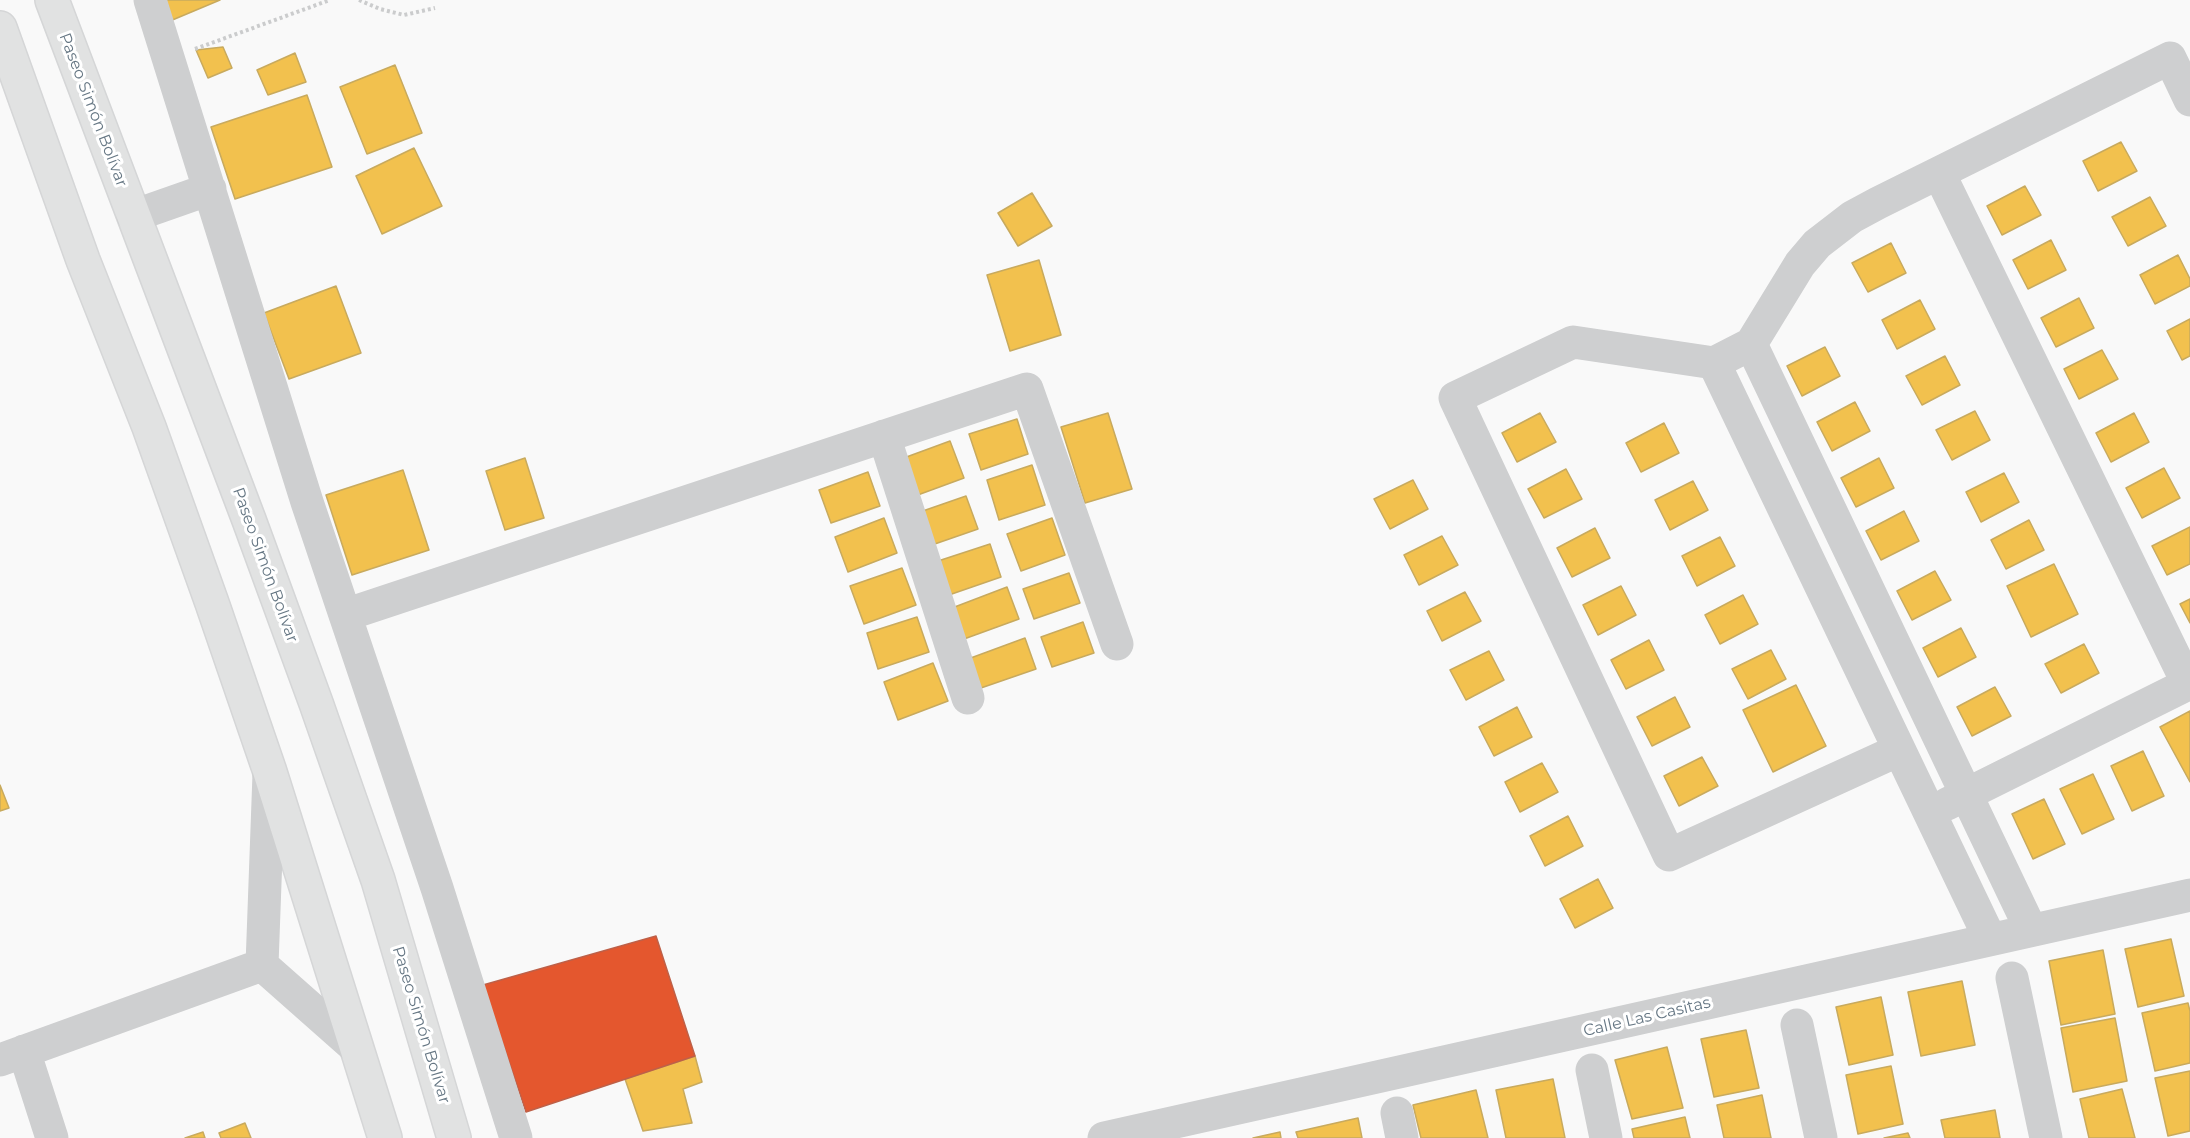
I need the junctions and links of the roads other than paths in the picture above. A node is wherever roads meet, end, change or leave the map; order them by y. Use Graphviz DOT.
graph roads {
  1 [pos="52,0"];
  2 [pos="150,0"];
  3 [pos="0,28"];
  4 [pos="2190,100"];
  5 [pos="1939,173"];
  6 [pos="210,189"];
  7 [pos="133,216"];
  8 [pos="1751,344"];
  9 [pos="1714,363"];
  10 [pos="884,436"];
  11 [pos="345,615"];
  12 [pos="1118,644"];
  13 [pos="2189,683"];
  14 [pos="968,698"];
  15 [pos="1899,750"];
  16 [pos="269,769"];
  17 [pos="1967,795"];
  18 [pos="1929,813"];
  19 [pos="2190,895"];
  20 [pos="2031,930"];
  21 [pos="1990,939"];
  22 [pos="262,965"];
  23 [pos="2012,978"];
  24 [pos="1797,1025"];
  25 [pos="357,1049"];
  26 [pos="12,1055"];
  27 [pos="1592,1070"];
  28 [pos="52,1138"];
  29 [pos="385,1138"];
  30 [pos="454,1138"];
  31 [pos="516,1138"];
  32 [pos="1104,1138"];
  33 [pos="1606,1138"];
  34 [pos="1821,1138"];
  35 [pos="2046,1138"];
  1 -- 7 [label="main road, Paseo Simón Bolívar"];
  2 -- 6 [label="street"];
  3 -- 16 [label="main road"];
  4 -- 5 [label="street"];
  5 -- 8 [label="street"];
  5 -- 13 [label="street"];
  6 -- 7 [label="street"];
  6 -- 11 [label="street"];
  7 -- 30 [label="main road, Paseo Simón Bolívar"];
  8 -- 9 [label="street"];
  8 -- 17 [label="street"];
  9 -- 15 [label="street"];
  9 -- 15 [label="street"];
  10 -- 11 [label="street"];
  10 -- 12 [label="street"];
  10 -- 14 [label="street"];
  11 -- 31 [label="street"];
  13 -- 17 [label="street"];
  15 -- 18 [label="street"];
  16 -- 22 [label="street"];
  16 -- 25 [label="main road"];
  17 -- 18 [label="street"];
  17 -- 20 [label="street"];
  18 -- 21 [label="street"];
  19 -- 20 [label="street, Calle Las Casitas"];
  20 -- 21 [label="street, Calle Las Casitas"];
  21 -- 32 [label="street, Calle Las Casitas"];
  22 -- 25 [label="street"];
  22 -- 26 [label="street"];
  23 -- 35 [label="street"];
  24 -- 34 [label="street"];
  25 -- 29 [label="main road"];
  26 -- 28 [label="street"];
  27 -- 33 [label="street"];
}
